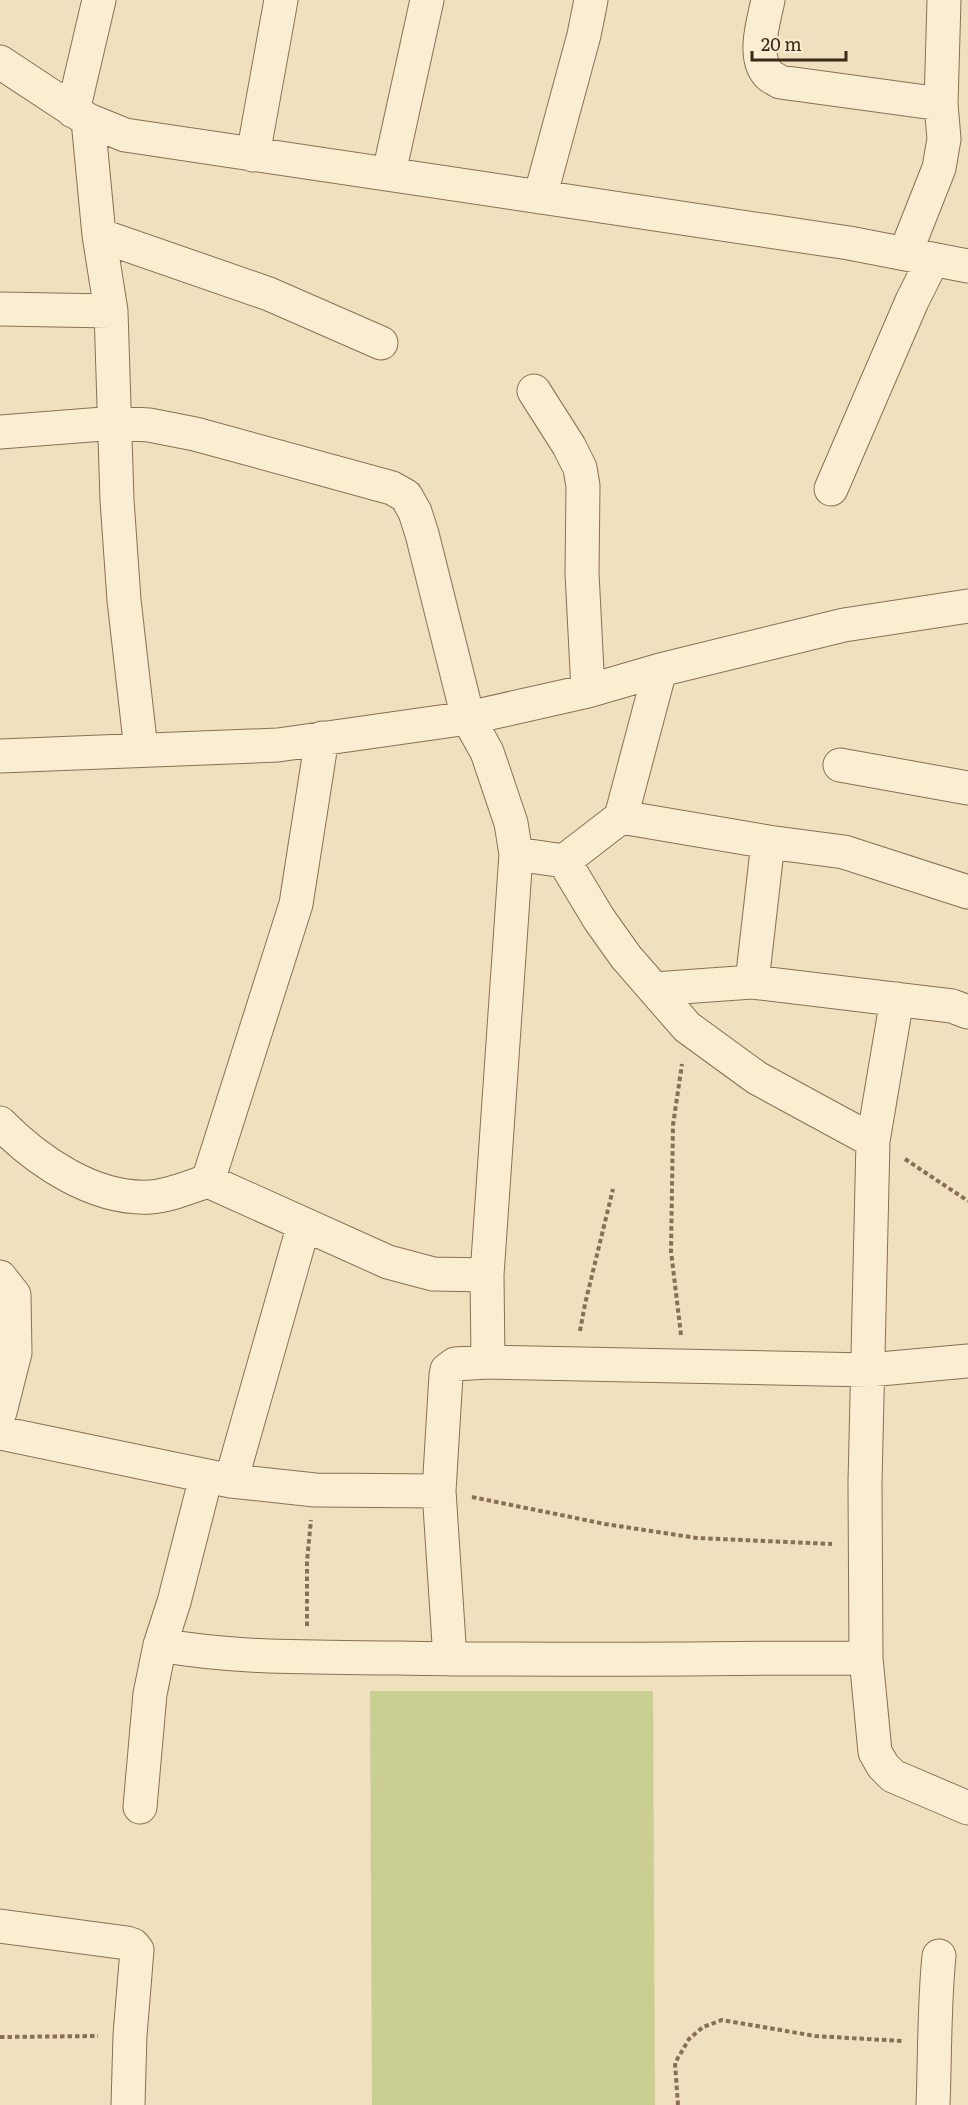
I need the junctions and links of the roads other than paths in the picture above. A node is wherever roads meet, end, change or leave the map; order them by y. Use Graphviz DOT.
graph roads {
  1 [pos="99,0"];
  2 [pos="281,0"];
  3 [pos="427,0"];
  4 [pos="591,0"];
  5 [pos="768,0"];
  6 [pos="944,0"];
  7 [pos="0,62"];
  8 [pos="941,104"];
  9 [pos="81,116"];
  10 [pos="253,155"];
  11 [pos="389,173"];
  12 [pos="540,196"];
  13 [pos="99,235"];
  14 [pos="918,257"];
  15 [pos="968,266"];
  16 [pos="0,309"];
  17 [pos="111,311"];
  18 [pos="381,343"];
  19 [pos="534,391"];
  20 [pos="116,423"];
  21 [pos="0,432"];
  22 [pos="831,489"];
  23 [pos="968,606"];
  24 [pos="660,670"];
  25 [pos="588,691"];
  26 [pos="468,718"];
  27 [pos="322,738"];
  28 [pos="141,750"];
  29 [pos="0,756"];
  30 [pos="840,765"];
  31 [pos="968,788"];
  32 [pos="621,817"];
  33 [pos="768,842"];
  34 [pos="516,855"];
  35 [pos="564,861"];
  36 [pos="968,892"];
  37 [pos="752,982"];
  38 [pos="654,989"];
  39 [pos="897,999"];
  40 [pos="968,1012"];
  41 [pos="0,1123"];
  42 [pos="873,1141"];
  43 [pos="208,1182"];
  44 [pos="304,1224"];
  45 [pos="487,1275"];
  46 [pos="0,1278"];
  47 [pos="968,1361"];
  48 [pos="488,1362"];
  49 [pos="869,1370"];
  50 [pos="0,1412"];
  51 [pos="0,1433"];
  52 [pos="219,1479"];
  53 [pos="439,1491"];
  54 [pos="160,1645"];
  55 [pos="866,1658"];
  56 [pos="450,1659"];
  57 [pos="140,1807"];
  58 [pos="968,1808"];
  59 [pos="0,1926"];
  60 [pos="939,1956"];
  61 [pos="128,2105"];
  62 [pos="933,2105"];
  1 -- 9 [label="street"];
  2 -- 10 [label="street"];
  3 -- 11 [label="street"];
  4 -- 12 [label="street"];
  5 -- 8 [label="street"];
  6 -- 8 [label="street"];
  7 -- 9 [label="street"];
  8 -- 14 [label="street"];
  9 -- 10 [label="street"];
  9 -- 13 [label="street"];
  10 -- 11 [label="street"];
  11 -- 12 [label="street"];
  12 -- 14 [label="street"];
  13 -- 17 [label="street"];
  13 -- 18 [label="street"];
  14 -- 15 [label="street"];
  14 -- 22 [label="street"];
  16 -- 17 [label="street"];
  17 -- 20 [label="street"];
  19 -- 25 [label="street"];
  20 -- 21 [label="street"];
  20 -- 26 [label="street"];
  20 -- 28 [label="street"];
  23 -- 24 [label="street"];
  24 -- 25 [label="street"];
  24 -- 32 [label="street"];
  25 -- 26 [label="street"];
  26 -- 27 [label="street"];
  26 -- 34 [label="street"];
  27 -- 28 [label="street"];
  27 -- 43 [label="street"];
  28 -- 29 [label="street"];
  30 -- 31 [label="street"];
  32 -- 33 [label="street"];
  32 -- 35 [label="street"];
  33 -- 36 [label="street"];
  33 -- 37 [label="street"];
  34 -- 35 [label="street"];
  34 -- 45 [label="street"];
  35 -- 38 [label="street"];
  37 -- 38 [label="street"];
  37 -- 39 [label="street"];
  38 -- 42 [label="street"];
  39 -- 40 [label="street"];
  39 -- 42 [label="street"];
  41 -- 43 [label="street"];
  42 -- 49 [label="street"];
  43 -- 44 [label="street"];
  44 -- 45 [label="street"];
  44 -- 52 [label="street"];
  45 -- 48 [label="street"];
  46 -- 50 [label="street"];
  47 -- 49 [label="street"];
  48 -- 49 [label="street"];
  48 -- 53 [label="street"];
  49 -- 55 [label="street"];
  51 -- 52 [label="street"];
  52 -- 53 [label="street"];
  52 -- 54 [label="street"];
  53 -- 56 [label="street"];
  54 -- 56 [label="street"];
  54 -- 57 [label="street"];
  55 -- 56 [label="street"];
  55 -- 58 [label="street"];
  59 -- 61 [label="street"];
  60 -- 62 [label="street"];
}
